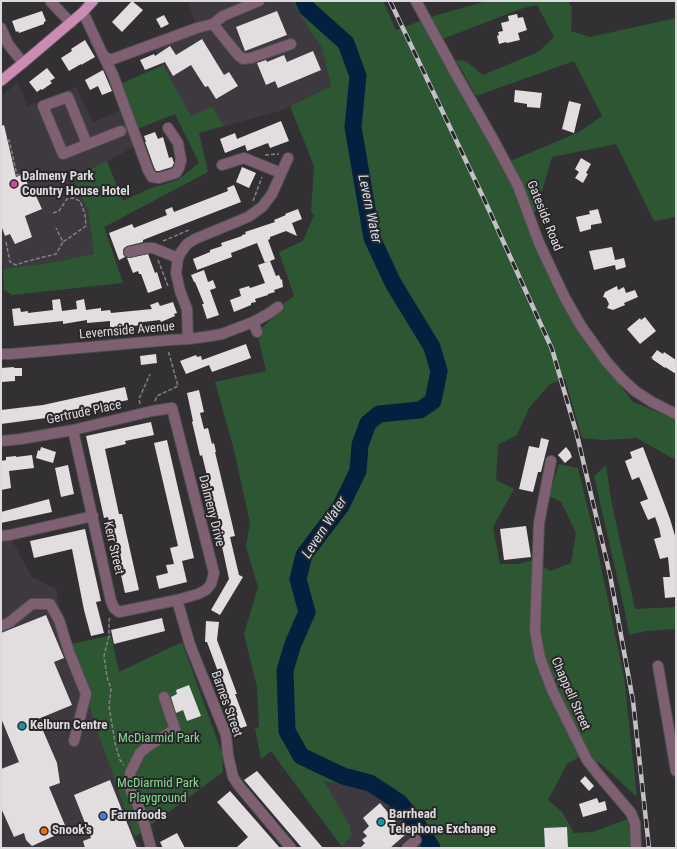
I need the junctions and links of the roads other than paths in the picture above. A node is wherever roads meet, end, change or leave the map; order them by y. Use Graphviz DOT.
graph roads {
  1 [pos="93,1"];
  2 [pos="259,1"];
  3 [pos="416,1"];
  4 [pos="51,2"];
  5 [pos="83,12"];
  6 [pos="71,23"];
  7 [pos="213,24"];
  8 [pos="1,28"];
  9 [pos="291,44"];
  10 [pos="103,55"];
  11 [pos="23,64"];
  12 [pos="1,81"];
  13 [pos="168,128"];
  14 [pos="120,131"];
  15 [pos="87,144"];
  16 [pos="288,158"];
  17 [pos="222,165"];
  18 [pos="281,173"];
  19 [pos="129,252"];
  20 [pos="178,258"];
  21 [pos="278,307"];
  22 [pos="253,322"];
  23 [pos="257,332"];
  24 [pos="188,339"];
  25 [pos="1,354"];
  26 [pos="172,408"];
  27 [pos="676,414"];
  28 [pos="73,430"];
  29 [pos="1,441"];
  30 [pos="551,461"];
  31 [pos="93,516"];
  32 [pos="1,536"];
  33 [pos="177,600"];
  34 [pos="1,626"];
  35 [pos="658,666"];
  36 [pos="164,697"];
  37 [pos="74,741"];
  38 [pos="676,771"];
  39 [pos="150,847"];
  40 [pos="291,848"];
  41 [pos="636,848"];
  1 -- 5 [label="main road"];
  2 -- 7 [label="street"];
  3 -- 27 [label="street, Gateside Road"];
  4 -- 6 [label="street"];
  5 -- 6 [label="main road"];
  5 -- 10 [label="street"];
  6 -- 11 [label="main road"];
  7 -- 9 [label="street"];
  7 -- 10 [label="street"];
  8 -- 11 [label="street"];
  10 -- 13 [label="street"];
  11 -- 12 [label="main road"];
  14 -- 15 [label="street"];
  15 -- 15 [label="street"];
  16 -- 18 [label="street"];
  17 -- 18 [label="street"];
  18 -- 20 [label="street"];
  19 -- 20 [label="street"];
  20 -- 24 [label="street"];
  21 -- 22 [label="street, Levernside Avenue"];
  22 -- 23 [label="street"];
  22 -- 24 [label="street, Levernside Avenue"];
  24 -- 25 [label="street, Levernside Avenue"];
  26 -- 28 [label="street, Gertrude Place"];
  26 -- 33 [label="street, Dalmeny Drive"];
  28 -- 29 [label="street, Gertrude Place"];
  28 -- 31 [label="street, Kerr Street"];
  30 -- 41 [label="street, Chappell Street"];
  31 -- 32 [label="street"];
  31 -- 33 [label="street, Kerr Street"];
  33 -- 40 [label="street, Barnes Street"];
  34 -- 37 [label="street"];
  35 -- 38 [label="street"];
  36 -- 39 [label="street"];
}
